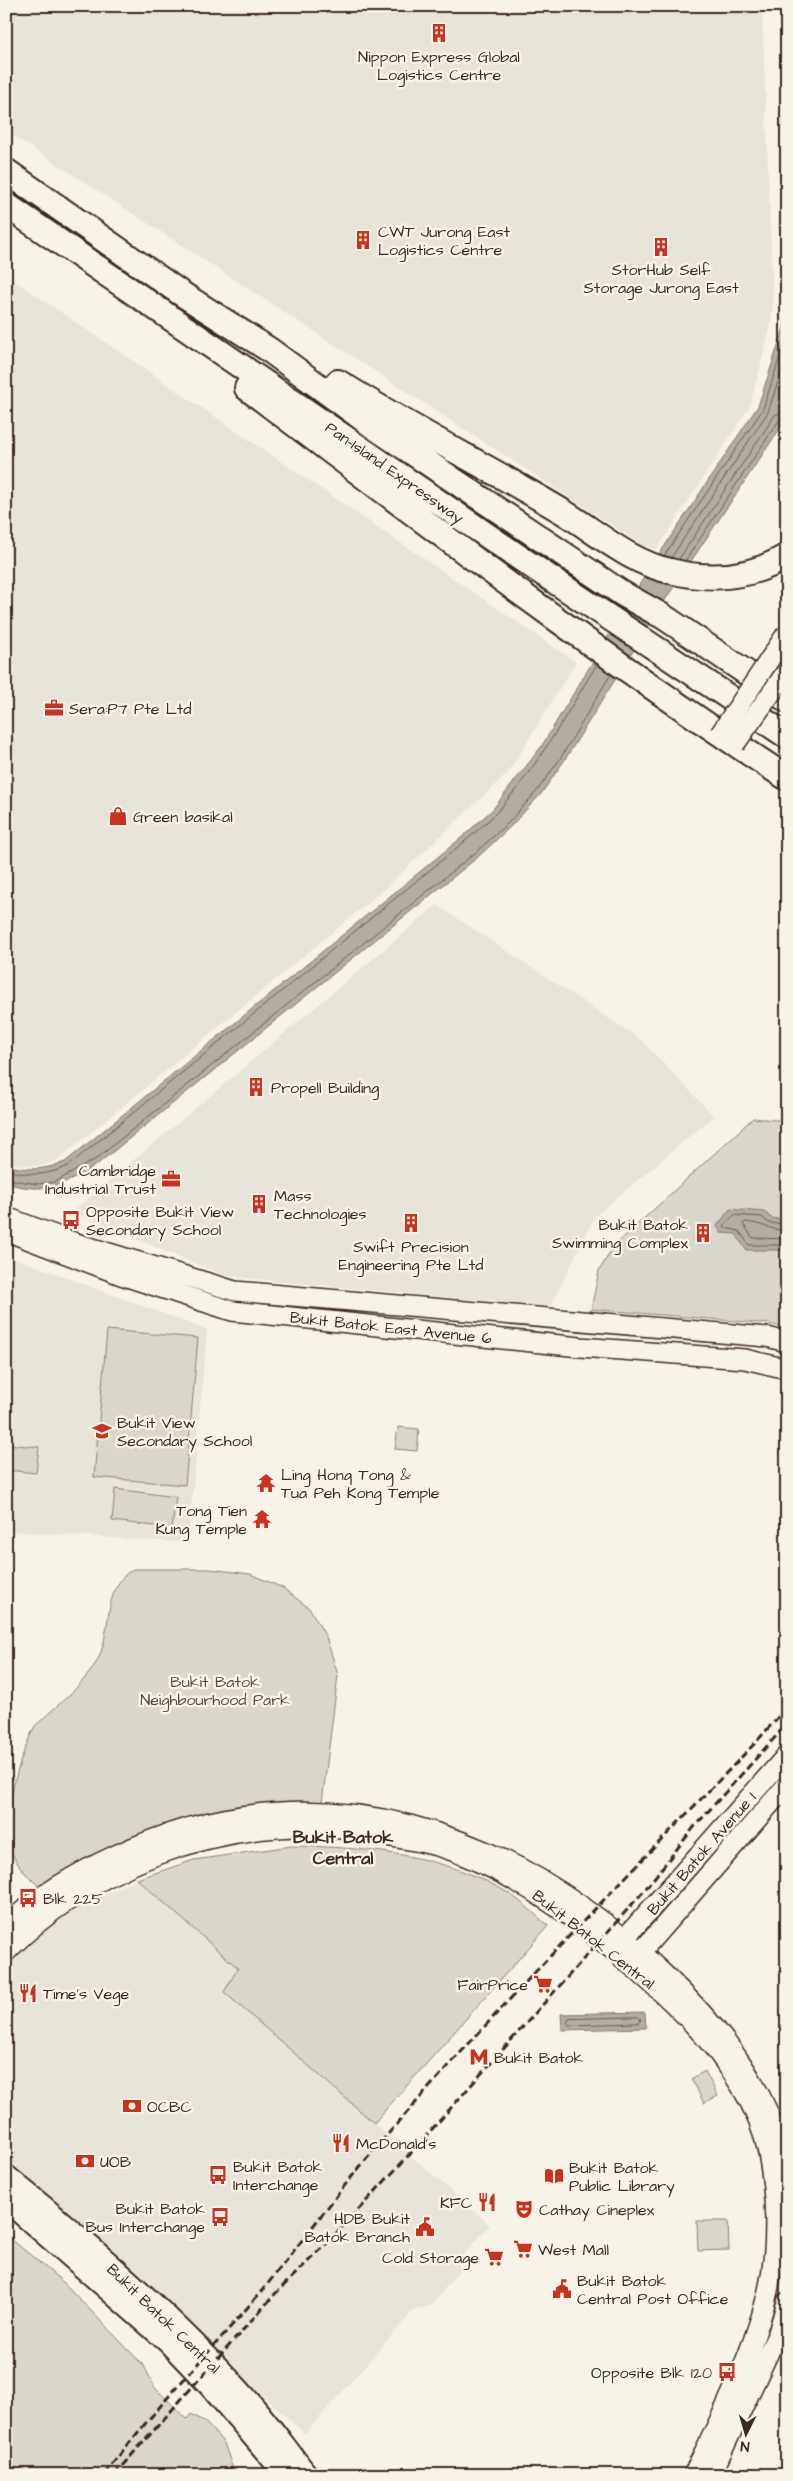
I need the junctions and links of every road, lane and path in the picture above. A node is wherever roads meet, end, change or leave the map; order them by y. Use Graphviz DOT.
graph roads {
  1 [pos="6,171"];
  2 [pos="6,205"];
  3 [pos="92,263"];
  4 [pos="268,349"];
  5 [pos="787,556"];
  6 [pos="787,633"];
  7 [pos="787,671"];
  8 [pos="787,700"];
  9 [pos="787,736"];
  10 [pos="728,739"];
  11 [pos="787,778"];
  12 [pos="6,1217"];
  13 [pos="6,1232"];
  14 [pos="787,1342"];
  15 [pos="787,1369"];
  16 [pos="787,1755"];
  17 [pos="787,1786"];
  18 [pos="6,1927"];
  19 [pos="619,1944"];
  20 [pos="6,1952"];
  21 [pos="636,1958"];
  22 [pos="787,2173"];
  23 [pos="6,2176"];
  24 [pos="6,2200"];
  25 [pos="787,2302"];
  26 [pos="286,2475"];
  27 [pos="307,2475"];
  28 [pos="692,2475"];
  29 [pos="711,2475"];
  1 -- 4 [label="highway, Pan-Island Expressway"];
  2 -- 3 [label="highway, Pan-Island Expressway"];
  3 -- 9 [label="highway, Pan-Island Expressway"];
  3 -- 10 [label="highway"];
  4 -- 5 [label="highway"];
  4 -- 8 [label="highway, Pan-Island Expressway"];
  6 -- 10 [label="main road, bridge"];
  7 -- 10 [label="main road, bridge"];
  10 -- 11 [label="highway"];
  12 -- 14 [label="main road, Bukit Batok East Avenue 6"];
  13 -- 15 [label="main road, Bukit Batok East Avenue 6"];
  16 -- 19 [label="main road, Bukit Batok Avenue 1"];
  17 -- 21 [label="main road, Bukit Batok Avenue 1"];
  18 -- 19 [label="main road, Bukit Batok Central"];
  19 -- 20 [label="main road, Bukit Batok Central"];
  19 -- 21 [label="main road, Bukit Batok Central"];
  21 -- 22 [label="main road, Bukit Batok Central"];
  21 -- 28 [label="main road, Bukit Batok Central"];
  23 -- 27 [label="main road, Bukit Batok Central"];
  24 -- 26 [label="main road, Bukit Batok Central"];
  25 -- 29 [label="main road"];
}
